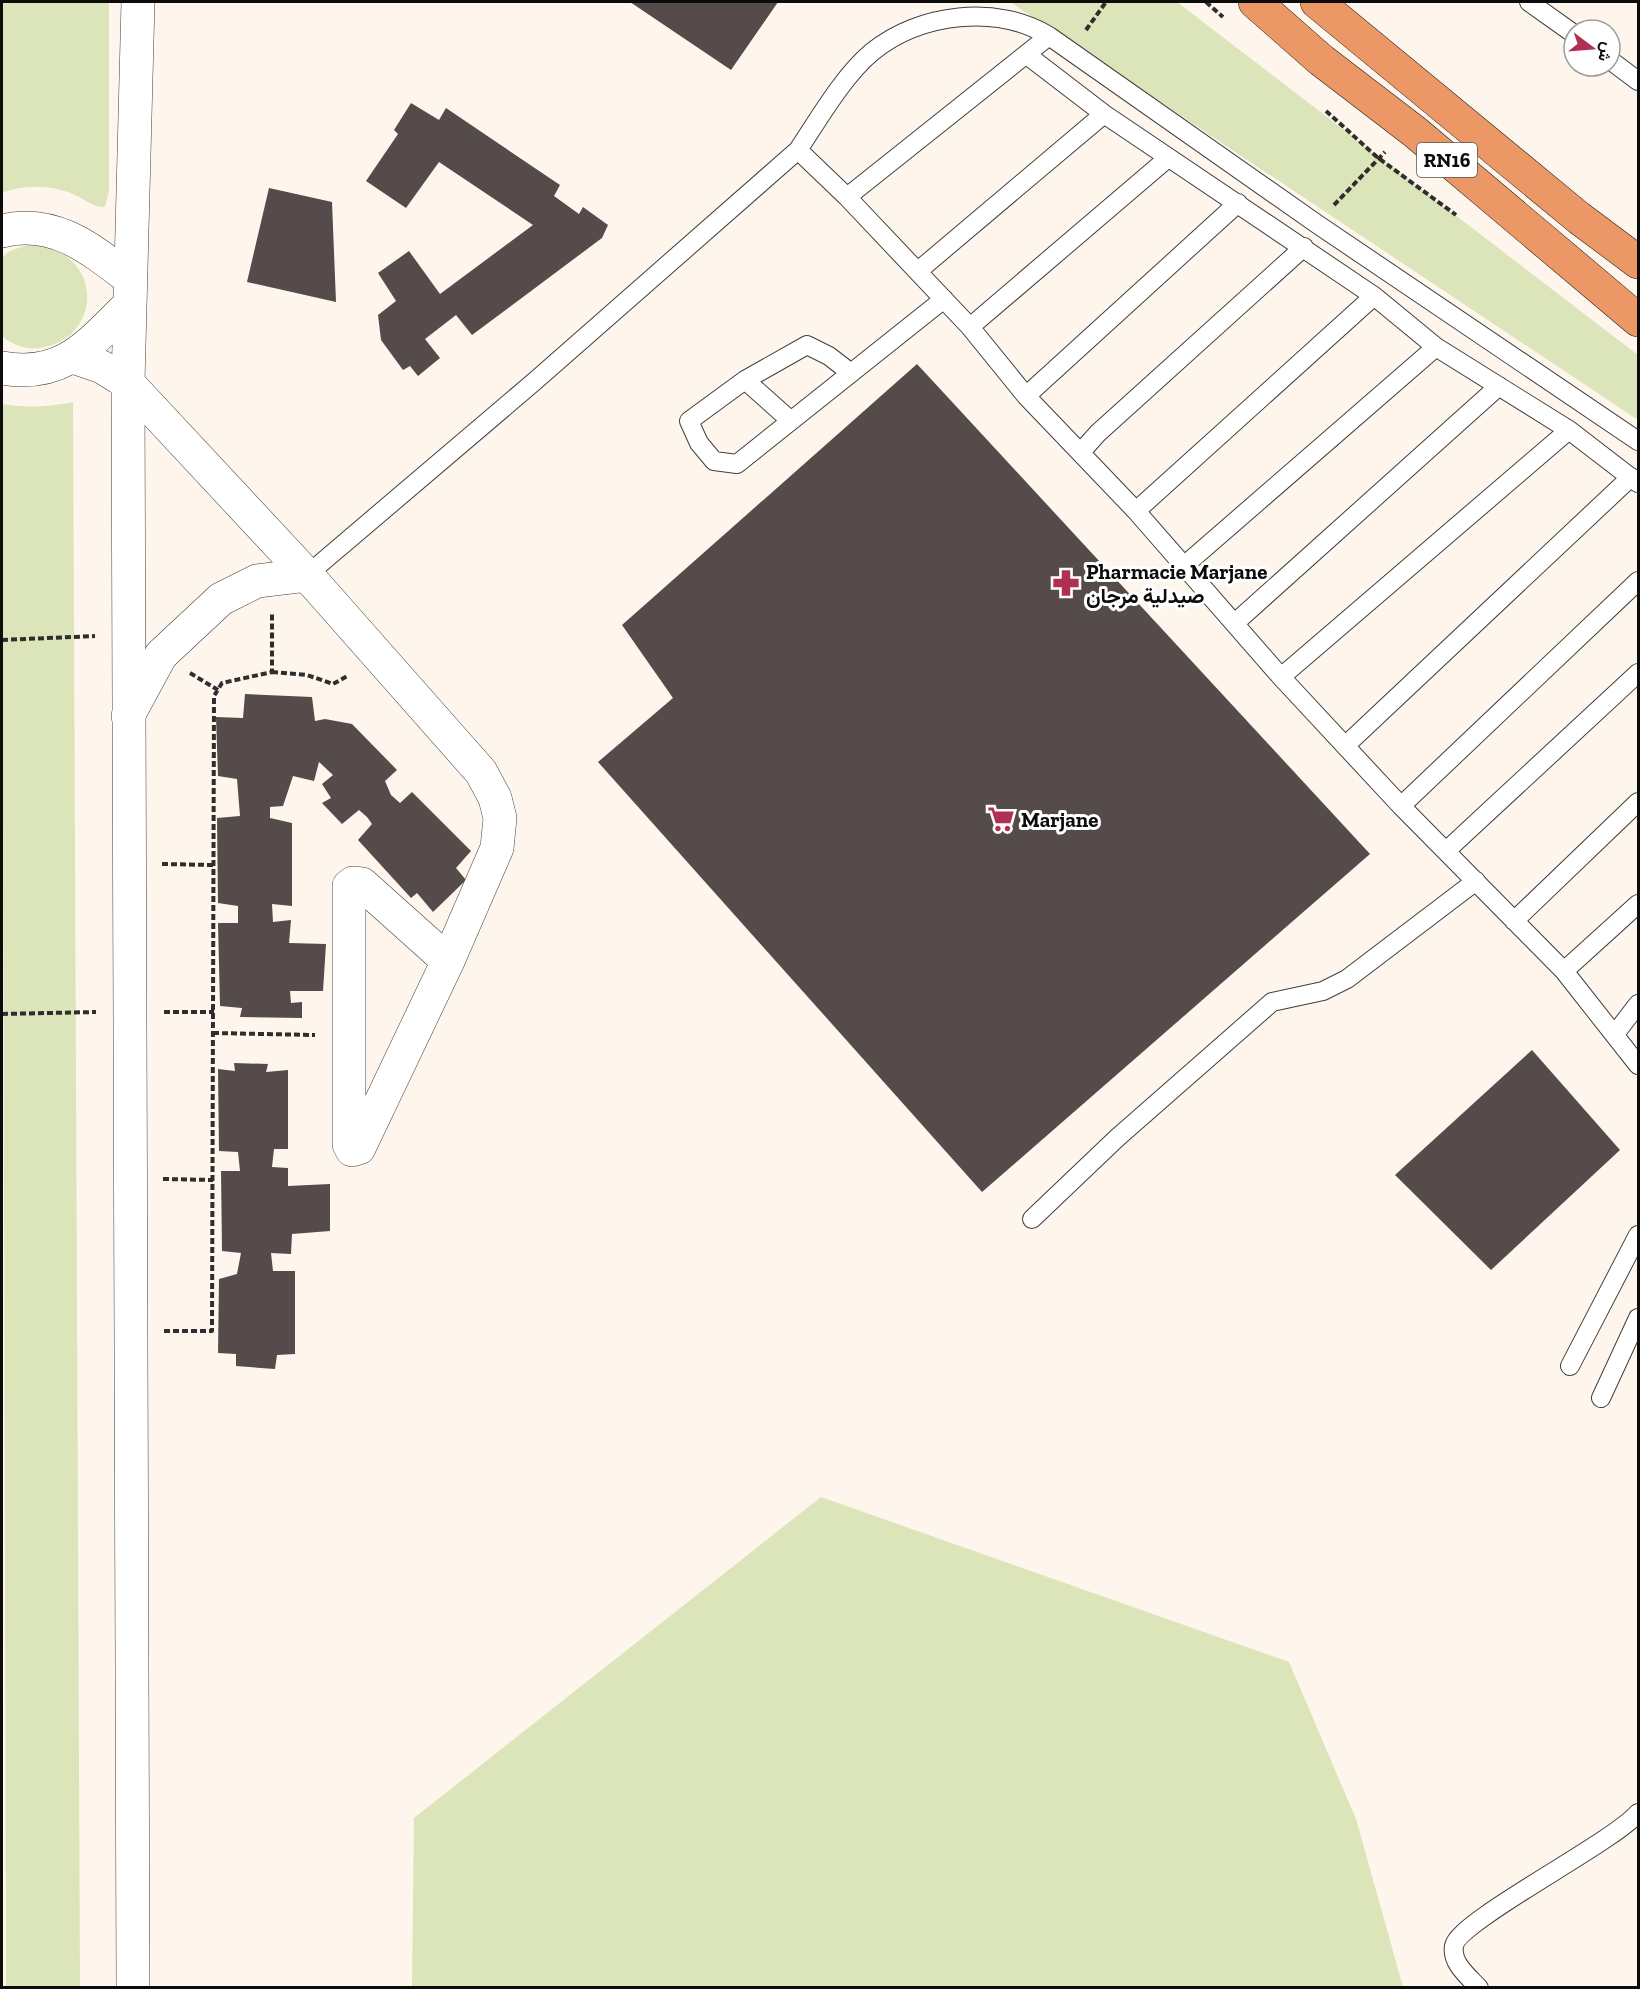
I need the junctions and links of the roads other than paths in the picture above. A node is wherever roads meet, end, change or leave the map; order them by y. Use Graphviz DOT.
graph roads {
  1 [pos="138,2"];
  2 [pos="1256,2"];
  3 [pos="1317,2"];
  4 [pos="1529,2"];
  5 [pos="1562,25"];
  6 [pos="1049,36"];
  7 [pos="1027,55"];
  8 [pos="1622,69"];
  9 [pos="1638,81"];
  10 [pos="1104,114"];
  11 [pos="798,150"];
  12 [pos="1168,158"];
  13 [pos="847,197"];
  14 [pos="1238,203"];
  15 [pos="2,231"];
  16 [pos="1304,247"];
  17 [pos="1638,262"];
  18 [pos="918,271"];
  19 [pos="130,291"];
  20 [pos="1374,296"];
  21 [pos="944,299"];
  22 [pos="1638,320"];
  23 [pos="970,327"];
  24 [pos="1436,347"];
  25 [pos="73,357"];
  26 [pos="2,368"];
  27 [pos="851,373"];
  28 [pos="745,380"];
  29 [pos="128,383"];
  30 [pos="1499,386"];
  31 [pos="1026,396"];
  32 [pos="791,421"];
  33 [pos="1569,430"];
  34 [pos="1638,441"];
  35 [pos="1081,452"];
  36 [pos="1635,480"];
  37 [pos="1136,511"];
  38 [pos="1185,565"];
  39 [pos="307,575"];
  40 [pos="1638,581"];
  41 [pos="1236,622"];
  42 [pos="1638,673"];
  43 [pos="1281,677"];
  44 [pos="128,716"];
  45 [pos="1345,746"];
  46 [pos="1638,802"];
  47 [pos="1401,806"];
  48 [pos="1446,851"];
  49 [pos="1476,881"];
  50 [pos="1638,904"];
  51 [pos="1514,921"];
  52 [pos="448,961"];
  53 [pos="1564,971"];
  54 [pos="1638,1004"];
  55 [pos="1615,1034"];
  56 [pos="1638,1065"];
  57 [pos="1032,1219"];
  58 [pos="1638,1235"];
  59 [pos="1638,1318"];
  60 [pos="1570,1366"];
  61 [pos="1601,1398"];
  62 [pos="1638,1816"];
  63 [pos="133,1988"];
  64 [pos="1479,1988"];
  1 -- 19 [label="street"];
  2 -- 22 [label="highway, RN16"];
  3 -- 17 [label="highway, RN16"];
  4 -- 5 [label="lane"];
  6 -- 7 [label="lane"];
  6 -- 11 [label="lane"];
  6 -- 34 [label="lane"];
  7 -- 10 [label="lane"];
  7 -- 13 [label="lane"];
  8 -- 9 [label="lane"];
  10 -- 12 [label="lane"];
  10 -- 18 [label="lane"];
  11 -- 13 [label="lane"];
  11 -- 39 [label="lane"];
  12 -- 14 [label="lane"];
  12 -- 23 [label="lane"];
  13 -- 18 [label="lane"];
  14 -- 16 [label="lane"];
  14 -- 31 [label="lane"];
  15 -- 19 [label="street"];
  16 -- 20 [label="lane"];
  16 -- 35 [label="lane"];
  18 -- 21 [label="lane"];
  19 -- 25 [label="street"];
  19 -- 29 [label="street"];
  20 -- 24 [label="lane"];
  20 -- 37 [label="lane"];
  21 -- 23 [label="lane"];
  21 -- 27 [label="lane"];
  23 -- 31 [label="lane"];
  24 -- 30 [label="lane"];
  24 -- 38 [label="lane"];
  25 -- 26 [label="street"];
  25 -- 29 [label="street"];
  27 -- 28 [label="lane"];
  27 -- 32 [label="lane"];
  28 -- 32 [label="lane"];
  28 -- 32 [label="lane"];
  29 -- 39 [label="street"];
  29 -- 44 [label="street"];
  30 -- 33 [label="lane"];
  30 -- 41 [label="lane"];
  31 -- 35 [label="lane"];
  33 -- 36 [label="lane"];
  33 -- 43 [label="lane"];
  35 -- 37 [label="lane"];
  36 -- 45 [label="lane"];
  37 -- 38 [label="lane"];
  38 -- 41 [label="lane"];
  39 -- 44 [label="street"];
  39 -- 52 [label="street"];
  40 -- 47 [label="lane"];
  41 -- 43 [label="lane"];
  42 -- 48 [label="lane"];
  43 -- 45 [label="lane"];
  44 -- 63 [label="street"];
  45 -- 47 [label="lane"];
  46 -- 51 [label="lane"];
  47 -- 48 [label="lane"];
  48 -- 49 [label="lane"];
  49 -- 51 [label="lane"];
  49 -- 57 [label="lane"];
  50 -- 53 [label="lane"];
  51 -- 53 [label="lane"];
  52 -- 52 [label="street"];
  53 -- 55 [label="lane"];
  54 -- 55 [label="lane"];
  55 -- 56 [label="lane"];
  58 -- 60 [label="lane"];
  59 -- 61 [label="lane"];
  62 -- 64 [label="lane"];
}
